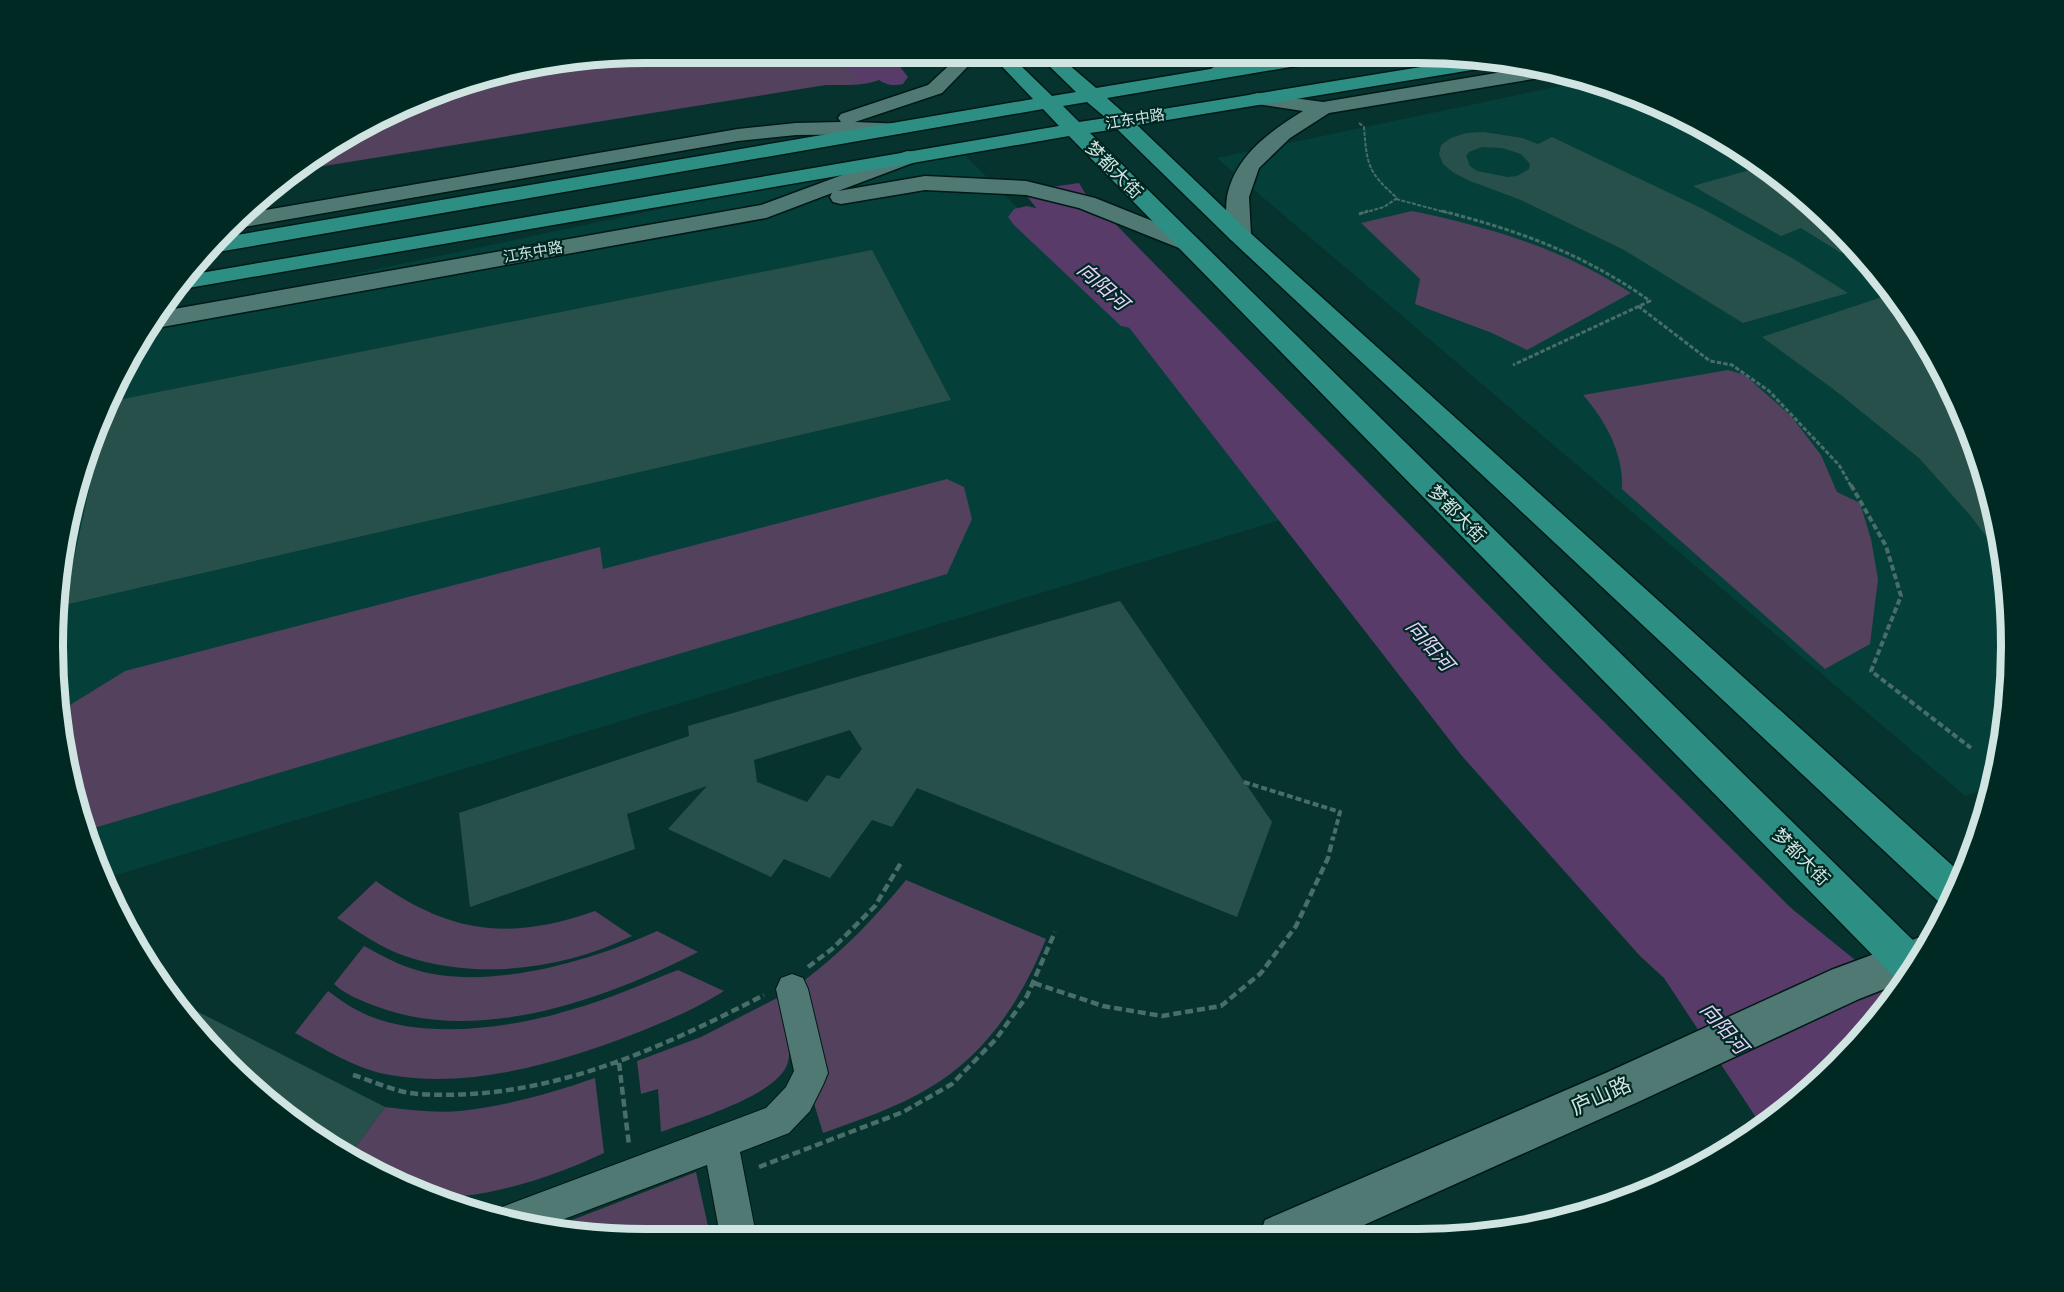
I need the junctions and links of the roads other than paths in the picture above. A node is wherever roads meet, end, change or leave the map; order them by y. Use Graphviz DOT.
graph roads {
  1 [pos="962,63"];
  2 [pos="1008,63"];
  3 [pos="1056,63"];
  4 [pos="1230,63"];
  5 [pos="1279,63"];
  6 [pos="1465,65"];
  7 [pos="1214,74"];
  8 [pos="1529,74"];
  9 [pos="1091,94"];
  10 [pos="1257,99"];
  11 [pos="1048,102"];
  12 [pos="1330,107"];
  13 [pos="1122,122"];
  14 [pos="898,128"];
  15 [pos="1074,129"];
  16 [pos="738,135"];
  17 [pos="907,157"];
  18 [pos="766,211"];
  19 [pos="250,219"];
  20 [pos="1239,235"];
  21 [pos="1187,243"];
  22 [pos="225,244"];
  23 [pos="191,282"];
  24 [pos="163,319"];
  25 [pos="1949,887"];
  26 [pos="1910,958"];
  27 [pos="1906,964"];
  28 [pos="788,984"];
  29 [pos="721,1143"];
  30 [pos="525,1216"];
  31 [pos="737,1229"];
  32 [pos="1302,1229"];
  1 -- 16 [label="street"];
  2 -- 11 [label="main road, 梦都大街"];
  3 -- 9 [label="main road"];
  4 -- 7 [label="street, 江东中路"];
  5 -- 7 [label="main road, 江东中路"];
  6 -- 10 [label="main road, 江东中路"];
  7 -- 9 [label="main road, 江东中路"];
  8 -- 12 [label="street, 江东中路"];
  9 -- 11 [label="main road, 江东中路"];
  9 -- 13 [label="main road"];
  10 -- 12 [label="street, 江东中路"];
  10 -- 13 [label="main road, 江东中路"];
  11 -- 14 [label="main road, 江东中路"];
  11 -- 15 [label="main road, 梦都大街"];
  12 -- 20 [label="street"];
  13 -- 15 [label="main road, 江东中路"];
  13 -- 20 [label="main road"];
  14 -- 16 [label="street, 江东中路"];
  14 -- 22 [label="main road, 江东中路"];
  15 -- 17 [label="main road, 江东中路"];
  15 -- 21 [label="main road, 梦都大街"];
  16 -- 19 [label="street, 江东中路"];
  17 -- 18 [label="street, 江东中路"];
  17 -- 23 [label="main road, 江东中路"];
  18 -- 21 [label="street"];
  18 -- 24 [label="street, 江东中路"];
  20 -- 25 [label="main road"];
  21 -- 26 [label="main road, 梦都大街"];
  27 -- 32 [label="street, 庐山路"];
  28 -- 29 [label="street"];
  29 -- 30 [label="street"];
  29 -- 31 [label="street"];
}
